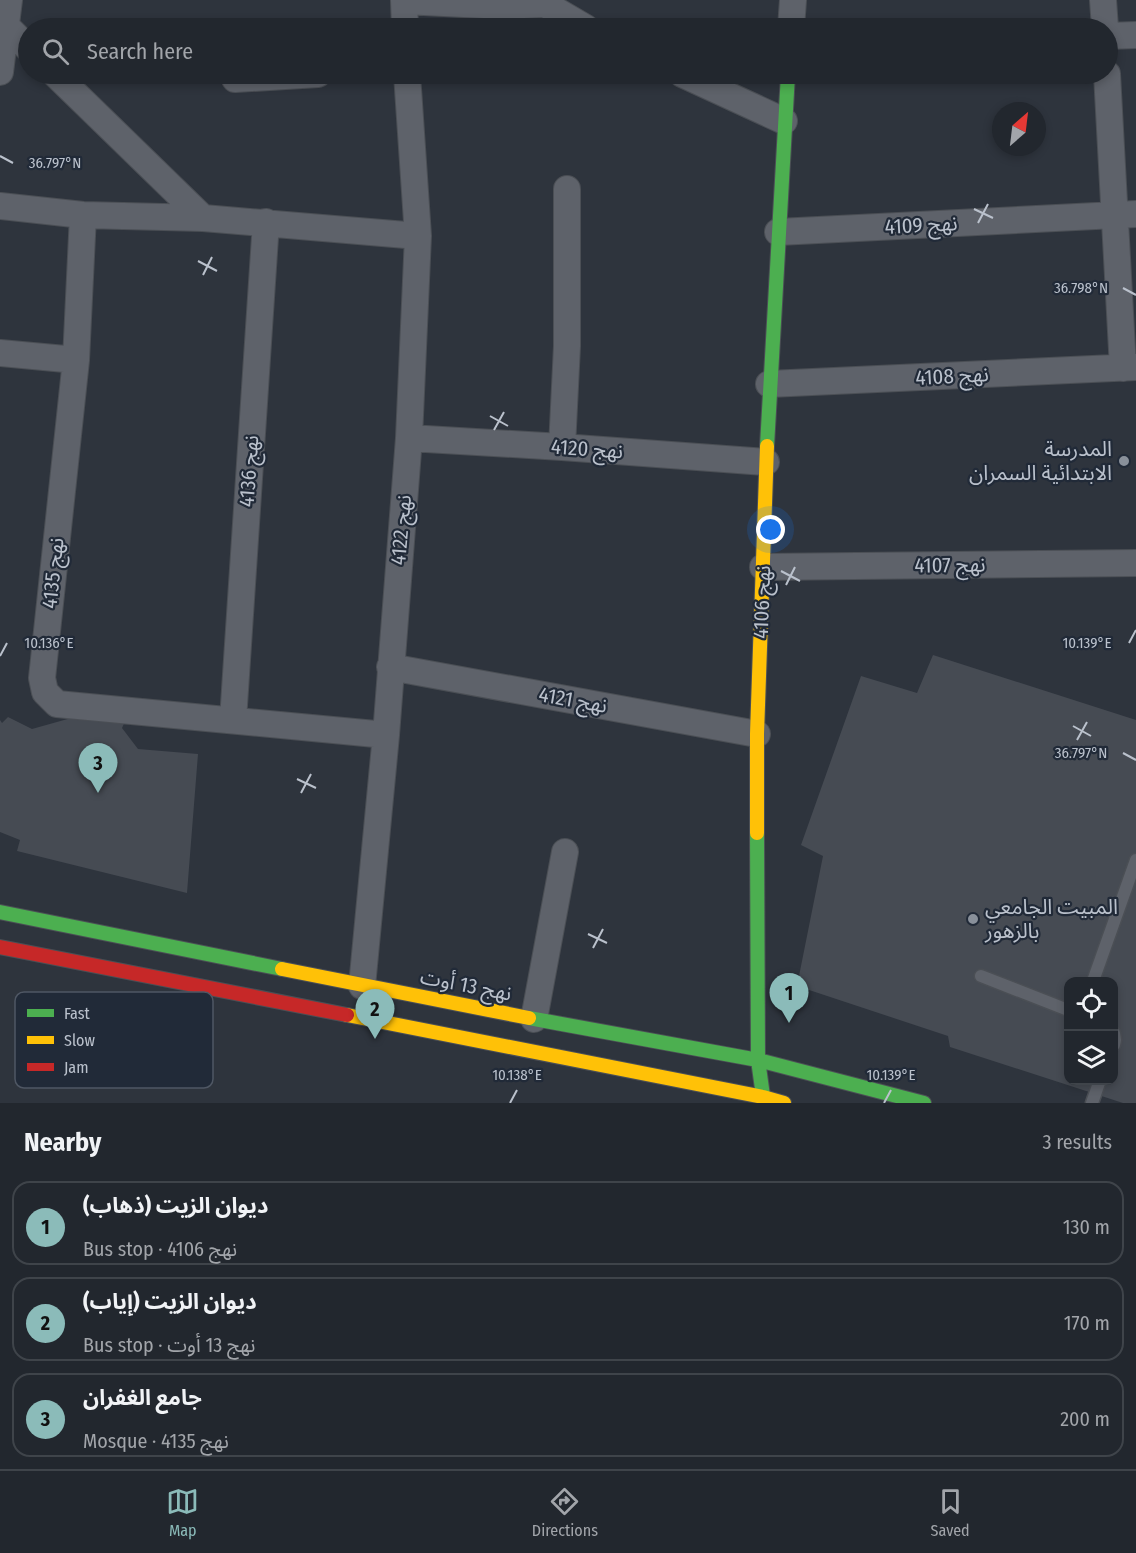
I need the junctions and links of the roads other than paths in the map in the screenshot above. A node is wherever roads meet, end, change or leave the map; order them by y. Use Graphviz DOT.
graph roads {
  1 [pos="9,0"];
  2 [pos="404,0"];
  3 [pos="793,0"];
  4 [pos="1103,0"];
  5 [pos="544,2"];
  6 [pos="405,18"];
  7 [pos="570,18"];
  8 [pos="792,18"];
  9 [pos="1104,18"];
  10 [pos="5,25"];
  11 [pos="1136,35"];
  12 [pos="1118,36"];
  13 [pos="18,38"];
  14 [pos="0,72"];
  15 [pos="65,84"];
  16 [pos="408,84"];
  17 [pos="703,84"];
  18 [pos="787,84"];
  19 [pos="1108,84"];
  20 [pos="783,121"];
  21 [pos="567,189"];
  22 [pos="0,206"];
  23 [pos="83,215"];
  24 [pos="1126,215"];
  25 [pos="203,218"];
  26 [pos="266,222"];
  27 [pos="778,232"];
  28 [pos="418,236"];
  29 [pos="0,353"];
  30 [pos="76,360"];
  31 [pos="1129,367"];
  32 [pos="769,384"];
  33 [pos="409,438"];
  34 [pos="562,447"];
  35 [pos="766,462"];
  36 [pos="1136,563"];
  37 [pos="763,567"];
  38 [pos="390,667"];
  39 [pos="233,720"];
  40 [pos="757,734"];
  41 [pos="386,735"];
  42 [pos="565,852"];
  43 [pos="1136,860"];
  44 [pos="0,912"];
  45 [pos="0,947"];
  46 [pos="981,976"];
  47 [pos="1094,977"];
  48 [pos="362,986"];
  49 [pos="1064,1008"];
  50 [pos="534,1019"];
  51 [pos="758,1060"];
  52 [pos="1098,1085"];
  53 [pos="763,1100"];
  54 [pos="784,1103"];
  55 [pos="924,1103"];
  56 [pos="1092,1103"];
  1 -- 10 [label="street"];
  2 -- 5 [label="street"];
  2 -- 6 [label="street"];
  3 -- 8 [label="street"];
  4 -- 9 [label="street"];
  5 -- 7 [label="street"];
  10 -- 13 [label="street"];
  10 -- 14 [label="street"];
  11 -- 12 [label="street"];
  15 -- 25 [label="street"];
  16 -- 28 [label="street, نهج 4122"];
  17 -- 20 [label="street"];
  18 -- 20 [label="main road, نهج 4106"];
  19 -- 24 [label="street"];
  20 -- 27 [label="main road, نهج 4106"];
  21 -- 34 [label="street"];
  22 -- 23 [label="street"];
  23 -- 25 [label="street"];
  23 -- 30 [label="street, نهج 4135"];
  24 -- 27 [label="street, نهج 4109"];
  24 -- 31 [label="street"];
  25 -- 26 [label="street"];
  26 -- 28 [label="street"];
  26 -- 39 [label="street, نهج 4136"];
  27 -- 32 [label="main road, نهج 4106"];
  28 -- 33 [label="street, نهج 4122"];
  29 -- 30 [label="street"];
  30 -- 39 [label="street, نهج 4135"];
  31 -- 32 [label="street, نهج 4108"];
  32 -- 35 [label="main road, نهج 4106"];
  33 -- 34 [label="street, نهج 4120"];
  33 -- 38 [label="street, نهج 4122"];
  34 -- 35 [label="street, نهج 4120"];
  35 -- 37 [label="main road, نهج 4106"];
  36 -- 37 [label="street, نهج 4107"];
  37 -- 40 [label="main road, نهج 4106"];
  38 -- 40 [label="street, نهج 4121"];
  38 -- 41 [label="street, نهج 4122"];
  39 -- 41 [label="street, نهج 4135"];
  40 -- 51 [label="main road, نهج 4106"];
  41 -- 48 [label="street, نهج 4122"];
  42 -- 50 [label="street"];
  43 -- 47 [label="lane"];
  44 -- 48 [label="main road, نهج 13 أوت"];
  45 -- 53 [label="main road"];
  46 -- 49 [label="lane"];
  48 -- 50 [label="main road, نهج 13 أوت"];
  50 -- 51 [label="main road, نهج 13 أوت"];
  51 -- 53 [label="main road, نهج 4106"];
  51 -- 55 [label="main road, نهج 13 أوت"];
  52 -- 56 [label="lane"];
  53 -- 54 [label="main road"];
}
